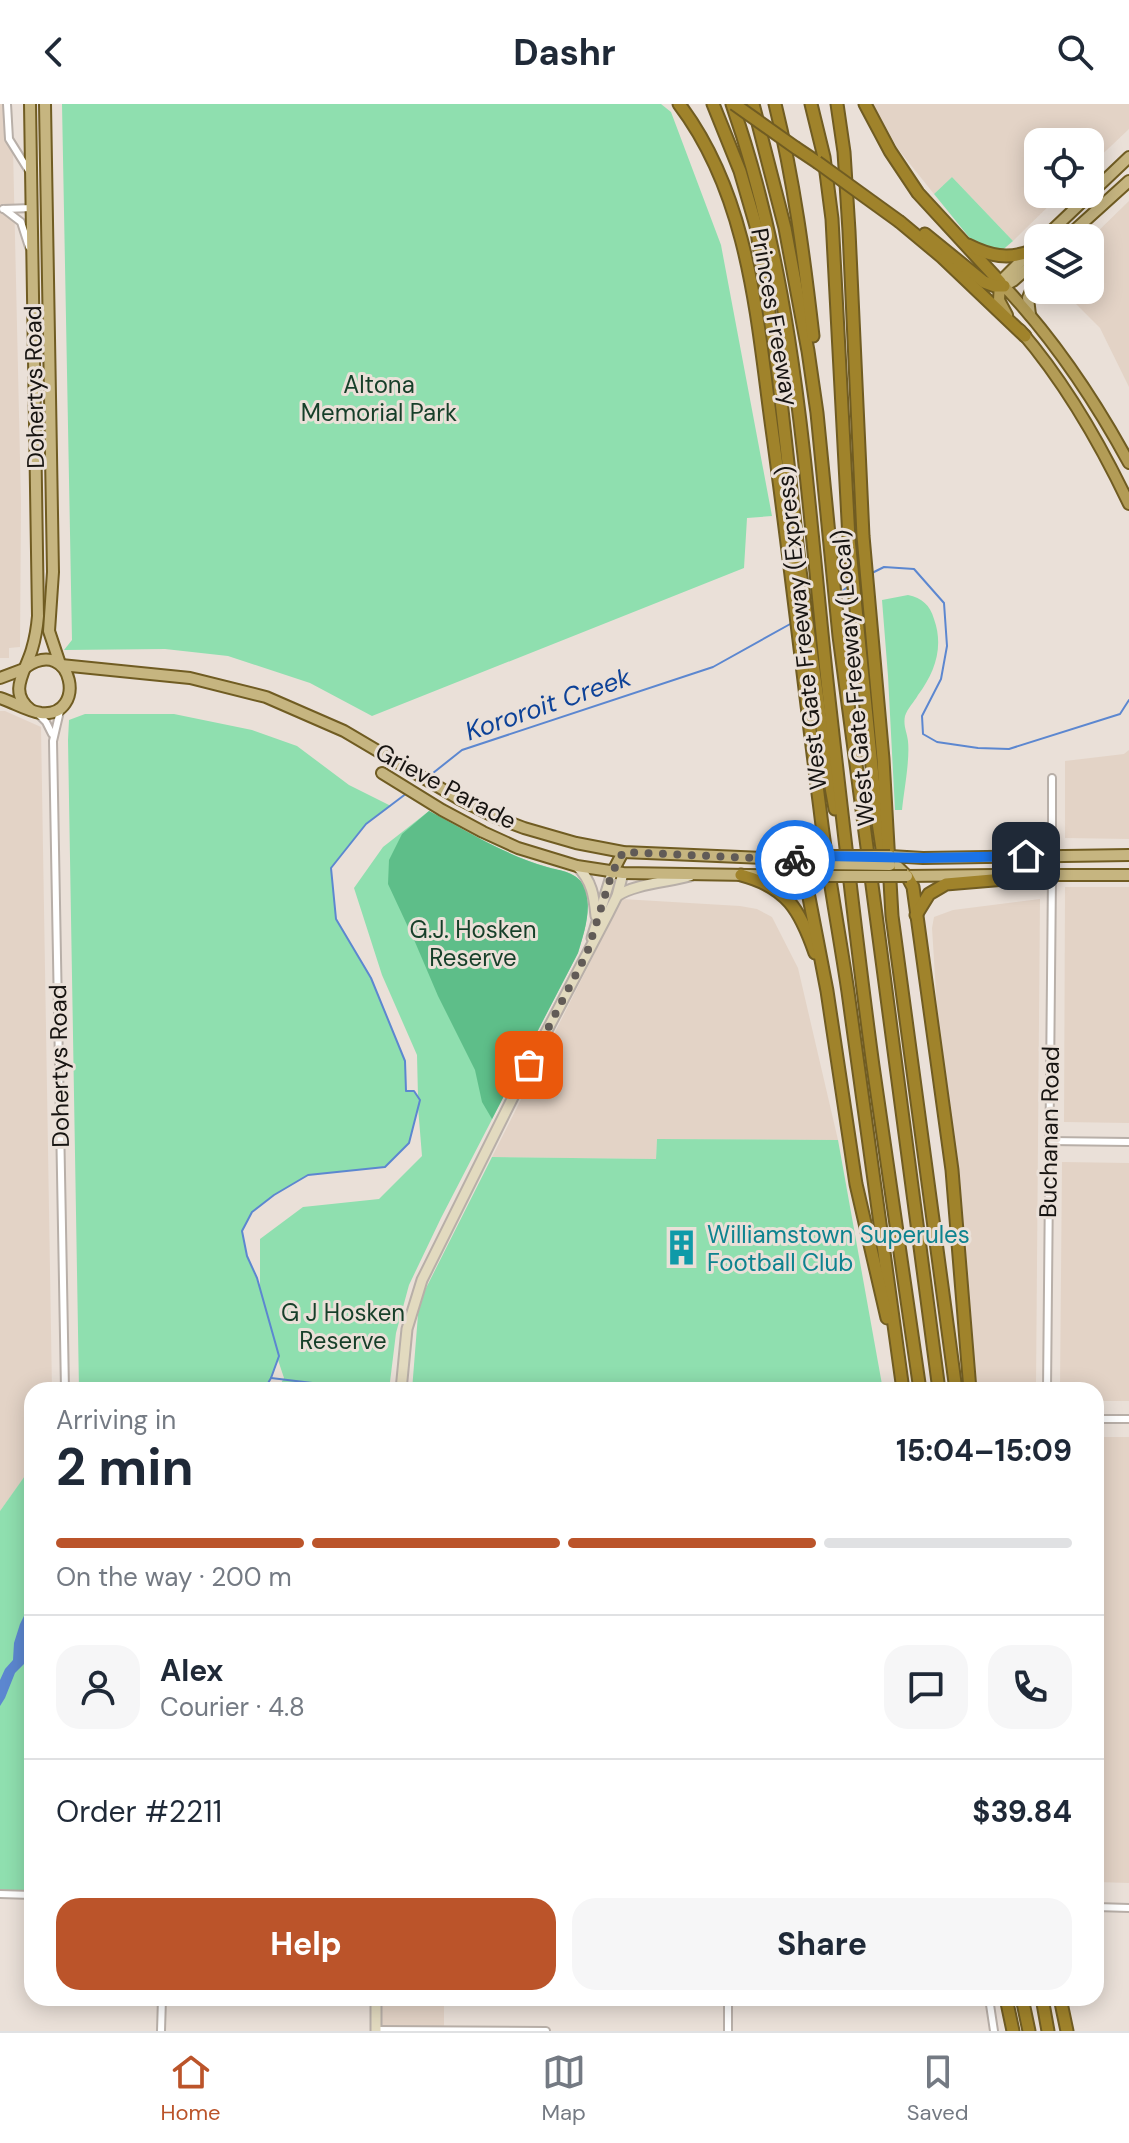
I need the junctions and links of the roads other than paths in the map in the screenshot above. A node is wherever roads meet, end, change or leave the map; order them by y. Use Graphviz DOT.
graph roads {
  1 [pos="7,104"];
  2 [pos="30,104"];
  3 [pos="45,104"];
  4 [pos="679,104"];
  5 [pos="713,104"];
  6 [pos="733,104"];
  7 [pos="753,104"];
  8 [pos="775,104"];
  9 [pos="811,104"];
  10 [pos="837,104"];
  11 [pos="865,104"];
  12 [pos="1129,157"];
  13 [pos="31,174"];
  14 [pos="1129,181"];
  15 [pos="32,208"];
  16 [pos="47,208"];
  17 [pos="2,209"];
  18 [pos="900,222"];
  19 [pos="1059,224"];
  20 [pos="1081,224"];
  21 [pos="961,241"];
  22 [pos="760,251"];
  23 [pos="1024,254"];
  24 [pos="32,258"];
  25 [pos="48,258"];
  26 [pos="1024,263"];
  27 [pos="1001,285"];
  28 [pos="1029,304"];
  29 [pos="1030,315"];
  30 [pos="1025,336"];
  31 [pos="1072,368"];
  32 [pos="1064,386"];
  33 [pos="817,413"];
  34 [pos="1129,463"];
  35 [pos="782,502"];
  36 [pos="1129,504"];
  37 [pos="795,572"];
  38 [pos="818,650"];
  39 [pos="61,665"];
  40 [pos="24,669"];
  41 [pos="0,678"];
  42 [pos="0,698"];
  43 [pos="63,706"];
  44 [pos="32,710"];
  45 [pos="53,741"];
  46 [pos="382,773"];
  47 [pos="1052,778"];
  48 [pos="623,852"];
  49 [pos="1052,855"];
  50 [pos="1129,855"];
  51 [pos="814,860"];
  52 [pos="890,860"];
  53 [pos="577,866"];
  54 [pos="618,873"];
  55 [pos="691,875"];
  56 [pos="741,875"];
  57 [pos="1052,875"];
  58 [pos="1129,875"];
  59 [pos="813,876"];
  60 [pos="907,876"];
  61 [pos="617,896"];
  62 [pos="892,916"];
  63 [pos="916,916"];
  64 [pos="597,920"];
  65 [pos="587,953"];
  66 [pos="827,991"];
  67 [pos="1049,1141"];
  68 [pos="1129,1142"];
  69 [pos="898,1357"];
  70 [pos="65,1382"];
  71 [pos="402,1382"];
  72 [pos="902,1382"];
  73 [pos="919,1382"];
  74 [pos="938,1382"];
  75 [pos="955,1382"];
  76 [pos="969,1382"];
  77 [pos="1047,1382"];
  78 [pos="1104,1419"];
  79 [pos="1129,1419"];
  80 [pos="0,1894"];
  81 [pos="24,1895"];
  82 [pos="1104,1907"];
  83 [pos="1129,1908"];
  84 [pos="162,2006"];
  85 [pos="376,2006"];
  86 [pos="728,2006"];
  87 [pos="990,2006"];
  88 [pos="1008,2006"];
  89 [pos="1024,2006"];
  90 [pos="1043,2006"];
  91 [pos="1062,2006"];
  92 [pos="376,2030"];
  93 [pos="161,2031"];
  94 [pos="546,2031"];
  95 [pos="728,2031"];
  96 [pos="994,2031"];
  97 [pos="1013,2031"];
  98 [pos="1029,2031"];
  99 [pos="1048,2031"];
  100 [pos="1067,2031"];
  1 -- 13 [label="street"];
  2 -- 13 [label="main road, Dohertys Road"];
  3 -- 16 [label="main road, Dohertys Road"];
  4 -- 35 [label="highway, Princes Freeway"];
  5 -- 22 [label="highway"];
  6 -- 18 [label="highway, bridge"];
  6 -- 38 [label="highway, West Gate Freeway (Express)"];
  7 -- 33 [label="highway, West Gate Freeway (Express)"];
  8 -- 33 [label="highway"];
  9 -- 62 [label="highway"];
  10 -- 62 [label="highway, West Gate Freeway (Local)"];
  11 -- 21 [label="highway"];
  12 -- 19 [label="main road"];
  13 -- 15 [label="main road, Dohertys Road"];
  14 -- 20 [label="main road"];
  15 -- 16 [label="main road"];
  15 -- 17 [label="street"];
  15 -- 24 [label="main road, Dohertys Road"];
  16 -- 25 [label="main road, Dohertys Road"];
  17 -- 24 [label="street"];
  18 -- 27 [label="highway"];
  18 -- 30 [label="highway"];
  21 -- 23 [label="highway"];
  21 -- 27 [label="highway"];
  22 -- 35 [label="highway"];
  22 -- 37 [label="highway"];
  24 -- 25 [label="main road"];
  24 -- 40 [label="main road, Dohertys Road"];
  25 -- 39 [label="main road, Dohertys Road"];
  26 -- 27 [label="main road"];
  27 -- 29 [label="highway"];
  27 -- 30 [label="highway"];
  28 -- 29 [label="main road"];
  29 -- 31 [label="highway"];
  30 -- 32 [label="highway"];
  31 -- 32 [label="highway"];
  31 -- 34 [label="highway"];
  32 -- 36 [label="highway"];
  33 -- 74 [label="highway, West Gate Freeway (Express)"];
  35 -- 37 [label="highway, West Gate Freeway (Local)"];
  37 -- 38 [label="highway"];
  37 -- 69 [label="highway, West Gate Freeway (Local)"];
  38 -- 73 [label="highway, West Gate Freeway (Express)"];
  39 -- 40 [label="main road"];
  39 -- 43 [label="main road"];
  39 -- 48 [label="main road, Grieve Parade"];
  40 -- 41 [label="main road"];
  40 -- 44 [label="main road"];
  42 -- 44 [label="main road"];
  43 -- 44 [label="main road"];
  43 -- 45 [label="street, Dohertys Road"];
  44 -- 45 [label="street"];
  45 -- 70 [label="street, Dohertys Road"];
  46 -- 53 [label="main road, Grieve Parade"];
  47 -- 49 [label="street"];
  48 -- 51 [label="main road, Grieve Parade"];
  48 -- 54 [label="main road"];
  49 -- 50 [label="main road, Grieve Parade"];
  49 -- 52 [label="main road, Grieve Parade"];
  49 -- 57 [label="main road"];
  51 -- 52 [label="main road, Grieve Parade, bridge"];
  51 -- 59 [label="main road"];
  52 -- 60 [label="main road"];
  53 -- 54 [label="main road, Grieve Parade"];
  53 -- 64 [label="main road"];
  54 -- 55 [label="main road, Grieve Parade"];
  54 -- 61 [label="main road"];
  54 -- 64 [label="main road"];
  55 -- 56 [label="main road, Grieve Parade"];
  55 -- 61 [label="main road"];
  56 -- 59 [label="main road, Grieve Parade"];
  56 -- 66 [label="highway"];
  57 -- 58 [label="main road, Grieve Parade"];
  57 -- 60 [label="main road, Grieve Parade"];
  57 -- 63 [label="highway"];
  57 -- 67 [label="street, Buchanan Road"];
  59 -- 60 [label="main road, Grieve Parade, bridge"];
  59 -- 66 [label="highway"];
  60 -- 63 [label="highway"];
  61 -- 65 [label="main road"];
  62 -- 75 [label="highway, West Gate Freeway (Local)"];
  63 -- 76 [label="highway"];
  64 -- 65 [label="main road"];
  65 -- 71 [label="main road"];
  66 -- 69 [label="highway"];
  67 -- 68 [label="street"];
  67 -- 77 [label="street, Buchanan Road"];
  69 -- 72 [label="highway, West Gate Freeway (Local)"];
  78 -- 79 [label="street"];
  80 -- 81 [label="street"];
  82 -- 83 [label="street"];
  84 -- 93 [label="street"];
  85 -- 92 [label="main road"];
  86 -- 95 [label="street"];
  87 -- 96 [label="street"];
  88 -- 97 [label="highway"];
  89 -- 98 [label="highway"];
  90 -- 99 [label="highway"];
  91 -- 100 [label="highway"];
  92 -- 94 [label="street"];
}
